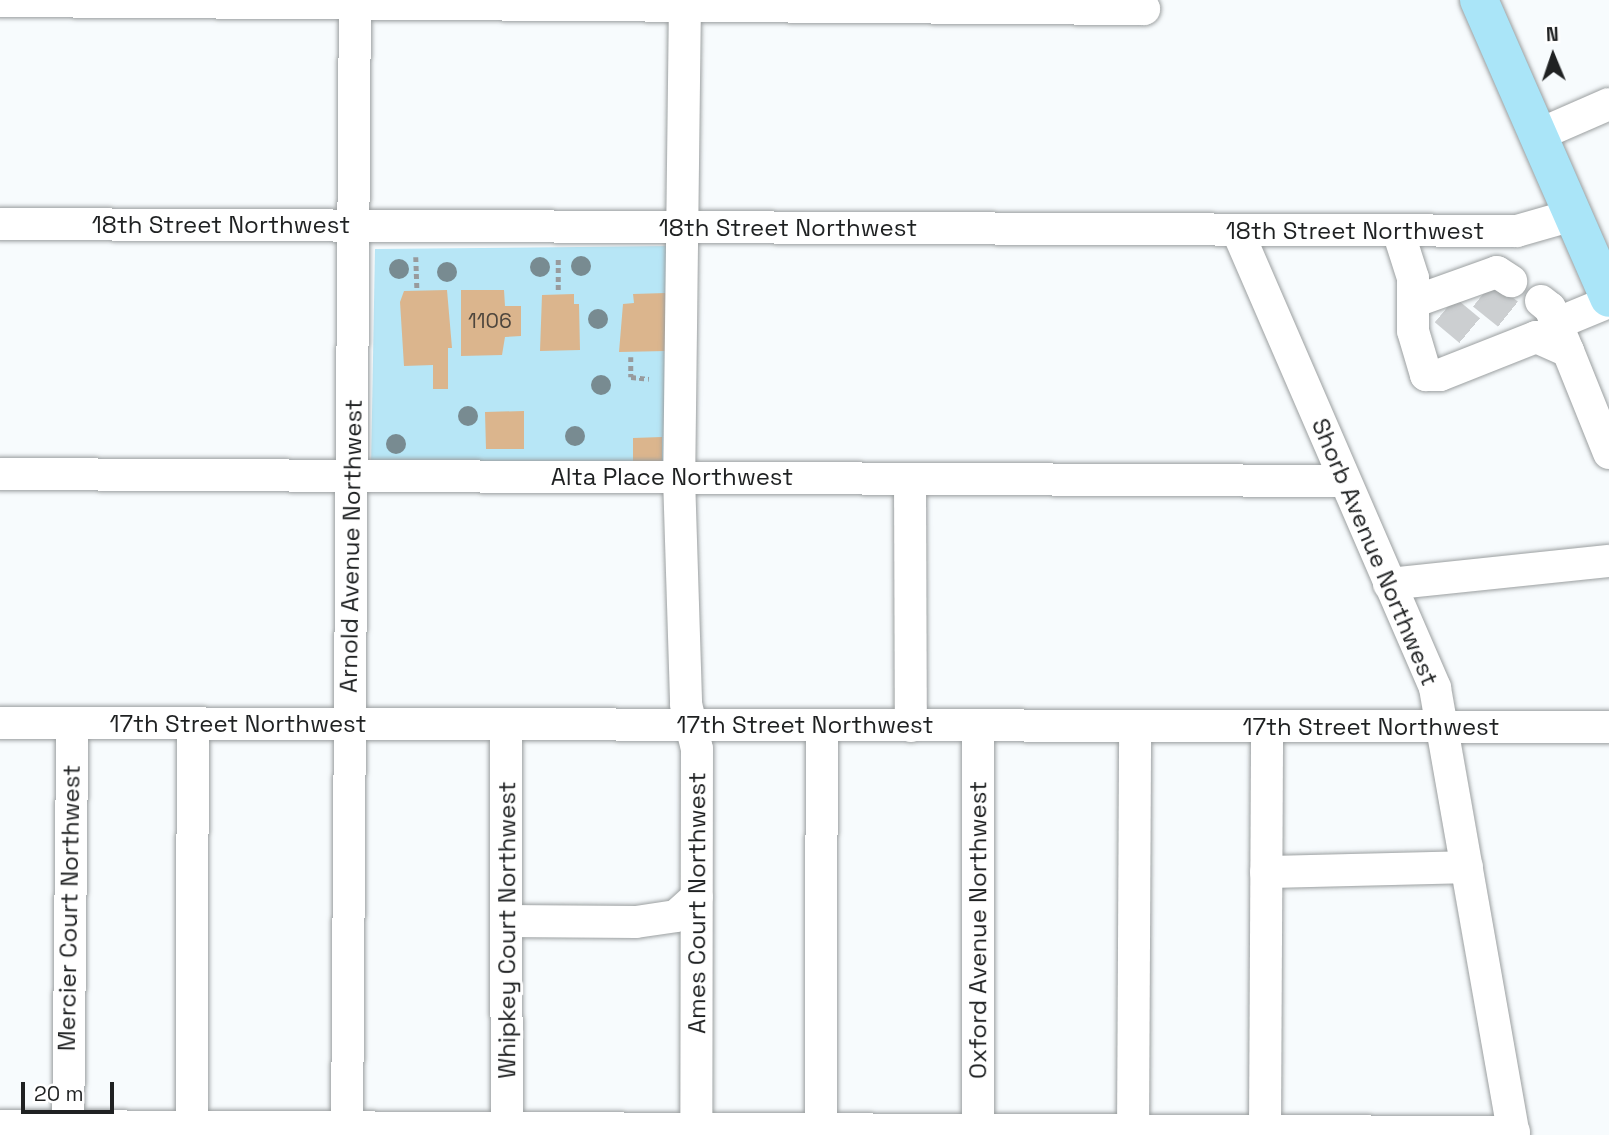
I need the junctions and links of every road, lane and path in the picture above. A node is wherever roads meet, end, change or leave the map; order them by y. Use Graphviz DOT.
graph roads {
  1 [pos="1479,0"];
  2 [pos="0,1"];
  3 [pos="355,1"];
  4 [pos="685,4"];
  5 [pos="1142,5"];
  6 [pos="1609,104"];
  7 [pos="1538,135"];
  8 [pos="1573,215"];
  9 [pos="0,224"];
  10 [pos="354,226"];
  11 [pos="684,227"];
  12 [pos="1237,230"];
  13 [pos="1398,231"];
  14 [pos="416,257"];
  15 [pos="558,257"];
  16 [pos="1487,285"];
  17 [pos="417,288"];
  18 [pos="558,290"];
  19 [pos="1609,300"];
  20 [pos="1429,303"];
  21 [pos="1544,327"];
  22 [pos="631,357"];
  23 [pos="658,379"];
  24 [pos="1609,453"];
  25 [pos="0,474"];
  26 [pos="352,476"];
  27 [pos="679,477"];
  28 [pos="910,480"];
  29 [pos="1343,481"];
  30 [pos="1609,561"];
  31 [pos="1389,584"];
  32 [pos="0,723"];
  33 [pos="72,724"];
  34 [pos="193,724"];
  35 [pos="348,724"];
  36 [pos="506,724"];
  37 [pos="692,725"];
  38 [pos="822,725"];
  39 [pos="978,725"];
  40 [pos="911,726"];
  41 [pos="1135,726"];
  42 [pos="1267,726"];
  43 [pos="1441,727"];
  44 [pos="1609,727"];
  45 [pos="1467,867"];
  46 [pos="1266,872"];
  47 [pos="697,897"];
  48 [pos="507,921"];
  49 [pos="0,1126"];
  50 [pos="68,1130"];
  51 [pos="192,1131"];
  52 [pos="347,1131"];
  53 [pos="507,1131"];
  54 [pos="1265,1131"];
  55 [pos="696,1132"];
  56 [pos="821,1132"];
  57 [pos="978,1132"];
  58 [pos="1133,1133"];
  59 [pos="1319,1133"];
  60 [pos="1514,1133"];
  1 -- 7 [label="main road"];
  2 -- 3 [label="street"];
  3 -- 4 [label="street"];
  3 -- 10 [label="street, Arnold Avenue Northwest"];
  4 -- 5 [label="street"];
  4 -- 11 [label="street, Ames Court Northwest"];
  6 -- 7 [label="street"];
  7 -- 8 [label="main road"];
  8 -- 13 [label="street, 18th Street Northwest"];
  8 -- 19 [label="main road"];
  9 -- 10 [label="street, 18th Street Northwest"];
  10 -- 11 [label="street, 18th Street Northwest"];
  10 -- 26 [label="street, Arnold Avenue Northwest"];
  11 -- 12 [label="street, 18th Street Northwest"];
  11 -- 27 [label="street, Ames Court Northwest"];
  12 -- 13 [label="street, 18th Street Northwest"];
  12 -- 29 [label="street, Shorb Avenue Northwest"];
  13 -- 20 [label="street"];
  14 -- 17 [label="path"];
  15 -- 18 [label="path"];
  16 -- 20 [label="street"];
  19 -- 21 [label="street"];
  20 -- 21 [label="street"];
  21 -- 24 [label="street"];
  22 -- 23 [label="path"];
  25 -- 26 [label="street, Alta Place Northwest"];
  26 -- 27 [label="street, Alta Place Northwest"];
  26 -- 35 [label="street, Arnold Avenue Northwest"];
  27 -- 28 [label="street, Alta Place Northwest"];
  27 -- 37 [label="street, Ames Court Northwest"];
  28 -- 29 [label="street, Alta Place Northwest"];
  28 -- 40 [label="street"];
  29 -- 31 [label="street, Shorb Avenue Northwest"];
  30 -- 31 [label="street"];
  31 -- 43 [label="street, Shorb Avenue Northwest"];
  32 -- 33 [label="street, 17th Street Northwest"];
  33 -- 34 [label="street, 17th Street Northwest"];
  33 -- 50 [label="street, Mercier Court Northwest"];
  34 -- 35 [label="street, 17th Street Northwest"];
  34 -- 51 [label="street"];
  35 -- 36 [label="street, 17th Street Northwest"];
  35 -- 52 [label="street, Arnold Avenue Northwest"];
  36 -- 37 [label="street, 17th Street Northwest"];
  36 -- 48 [label="street, Whipkey Court Northwest"];
  37 -- 38 [label="street, 17th Street Northwest"];
  37 -- 47 [label="street, Ames Court Northwest"];
  38 -- 40 [label="street, 17th Street Northwest"];
  38 -- 56 [label="street"];
  39 -- 40 [label="street, 17th Street Northwest"];
  39 -- 41 [label="street, 17th Street Northwest"];
  39 -- 57 [label="street, Oxford Avenue Northwest"];
  41 -- 42 [label="street, 17th Street Northwest"];
  41 -- 58 [label="street"];
  42 -- 43 [label="street, 17th Street Northwest"];
  42 -- 46 [label="street"];
  43 -- 44 [label="street, 17th Street Northwest"];
  43 -- 45 [label="street, Shorb Avenue Northwest"];
  45 -- 46 [label="street"];
  45 -- 60 [label="street, Shorb Avenue Northwest"];
  46 -- 54 [label="street"];
  47 -- 48 [label="street"];
  47 -- 55 [label="street, Ames Court Northwest"];
  48 -- 53 [label="street, Whipkey Court Northwest"];
  49 -- 50 [label="street"];
  50 -- 51 [label="street"];
  51 -- 52 [label="street"];
  52 -- 53 [label="street"];
  53 -- 55 [label="street"];
  54 -- 58 [label="street"];
  54 -- 59 [label="street"];
  55 -- 56 [label="street"];
  56 -- 57 [label="street"];
  57 -- 58 [label="street"];
  59 -- 60 [label="street"];
}
